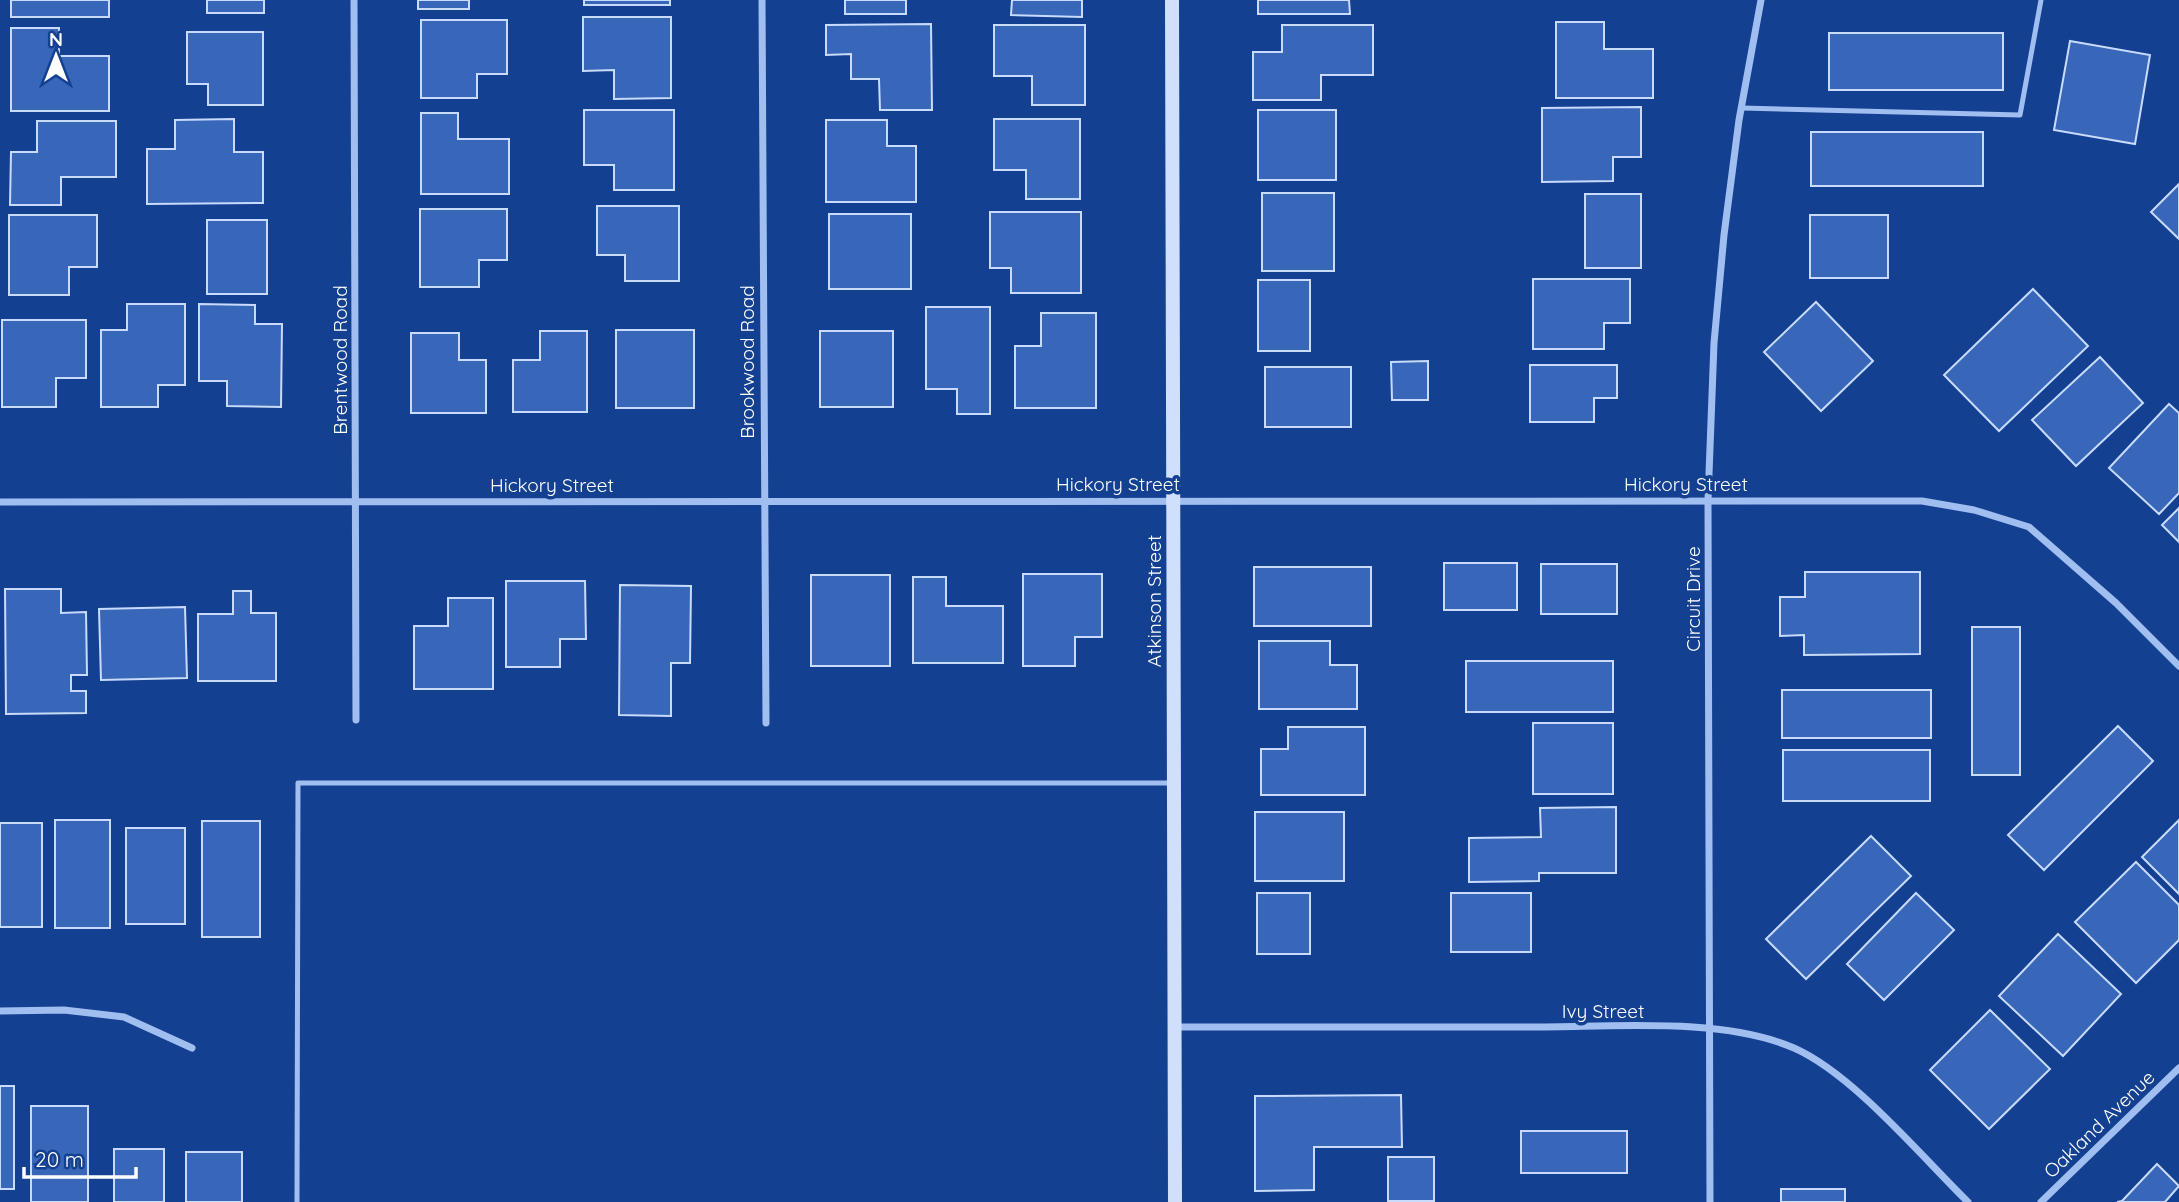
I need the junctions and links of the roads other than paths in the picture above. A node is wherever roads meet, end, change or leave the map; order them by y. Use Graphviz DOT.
graph roads {
  1 [pos="354,0"];
  2 [pos="762,0"];
  3 [pos="1172,0"];
  4 [pos="1761,0"];
  5 [pos="2041,0"];
  6 [pos="1742,108"];
  7 [pos="356,500"];
  8 [pos="764,500"];
  9 [pos="1172,500"];
  10 [pos="1708,500"];
  11 [pos="0,502"];
  12 [pos="2179,666"];
  13 [pos="356,720"];
  14 [pos="766,723"];
  15 [pos="1174,783"];
  16 [pos="0,1011"];
  17 [pos="1175,1027"];
  18 [pos="1710,1030"];
  19 [pos="192,1048"];
  20 [pos="2179,1068"];
  21 [pos="297,1202"];
  22 [pos="1175,1202"];
  23 [pos="1710,1202"];
  24 [pos="1968,1202"];
  25 [pos="2041,1202"];
  1 -- 7 [label="street, Brentwood Road"];
  2 -- 8 [label="street, Brookwood Road"];
  3 -- 9 [label="street, Atkinson Street"];
  4 -- 6 [label="street, Circuit Drive"];
  5 -- 6 [label="lane"];
  6 -- 10 [label="street, Circuit Drive"];
  7 -- 8 [label="street, Hickory Street"];
  7 -- 11 [label="street, Hickory Street"];
  7 -- 13 [label="street, Brentwood Road"];
  8 -- 9 [label="street, Hickory Street"];
  8 -- 14 [label="street, Brookwood Road"];
  9 -- 10 [label="street, Hickory Street"];
  9 -- 15 [label="street, Atkinson Street"];
  10 -- 12 [label="street, Hickory Street"];
  10 -- 18 [label="street, Circuit Drive"];
  15 -- 17 [label="street, Atkinson Street"];
  15 -- 21 [label="lane"];
  16 -- 19 [label="street"];
  17 -- 18 [label="street, Ivy Street"];
  17 -- 22 [label="street, Atkinson Street"];
  18 -- 23 [label="street, Circuit Drive"];
  18 -- 24 [label="street, Ivy Street"];
  20 -- 25 [label="street, Oakland Avenue"];
}
